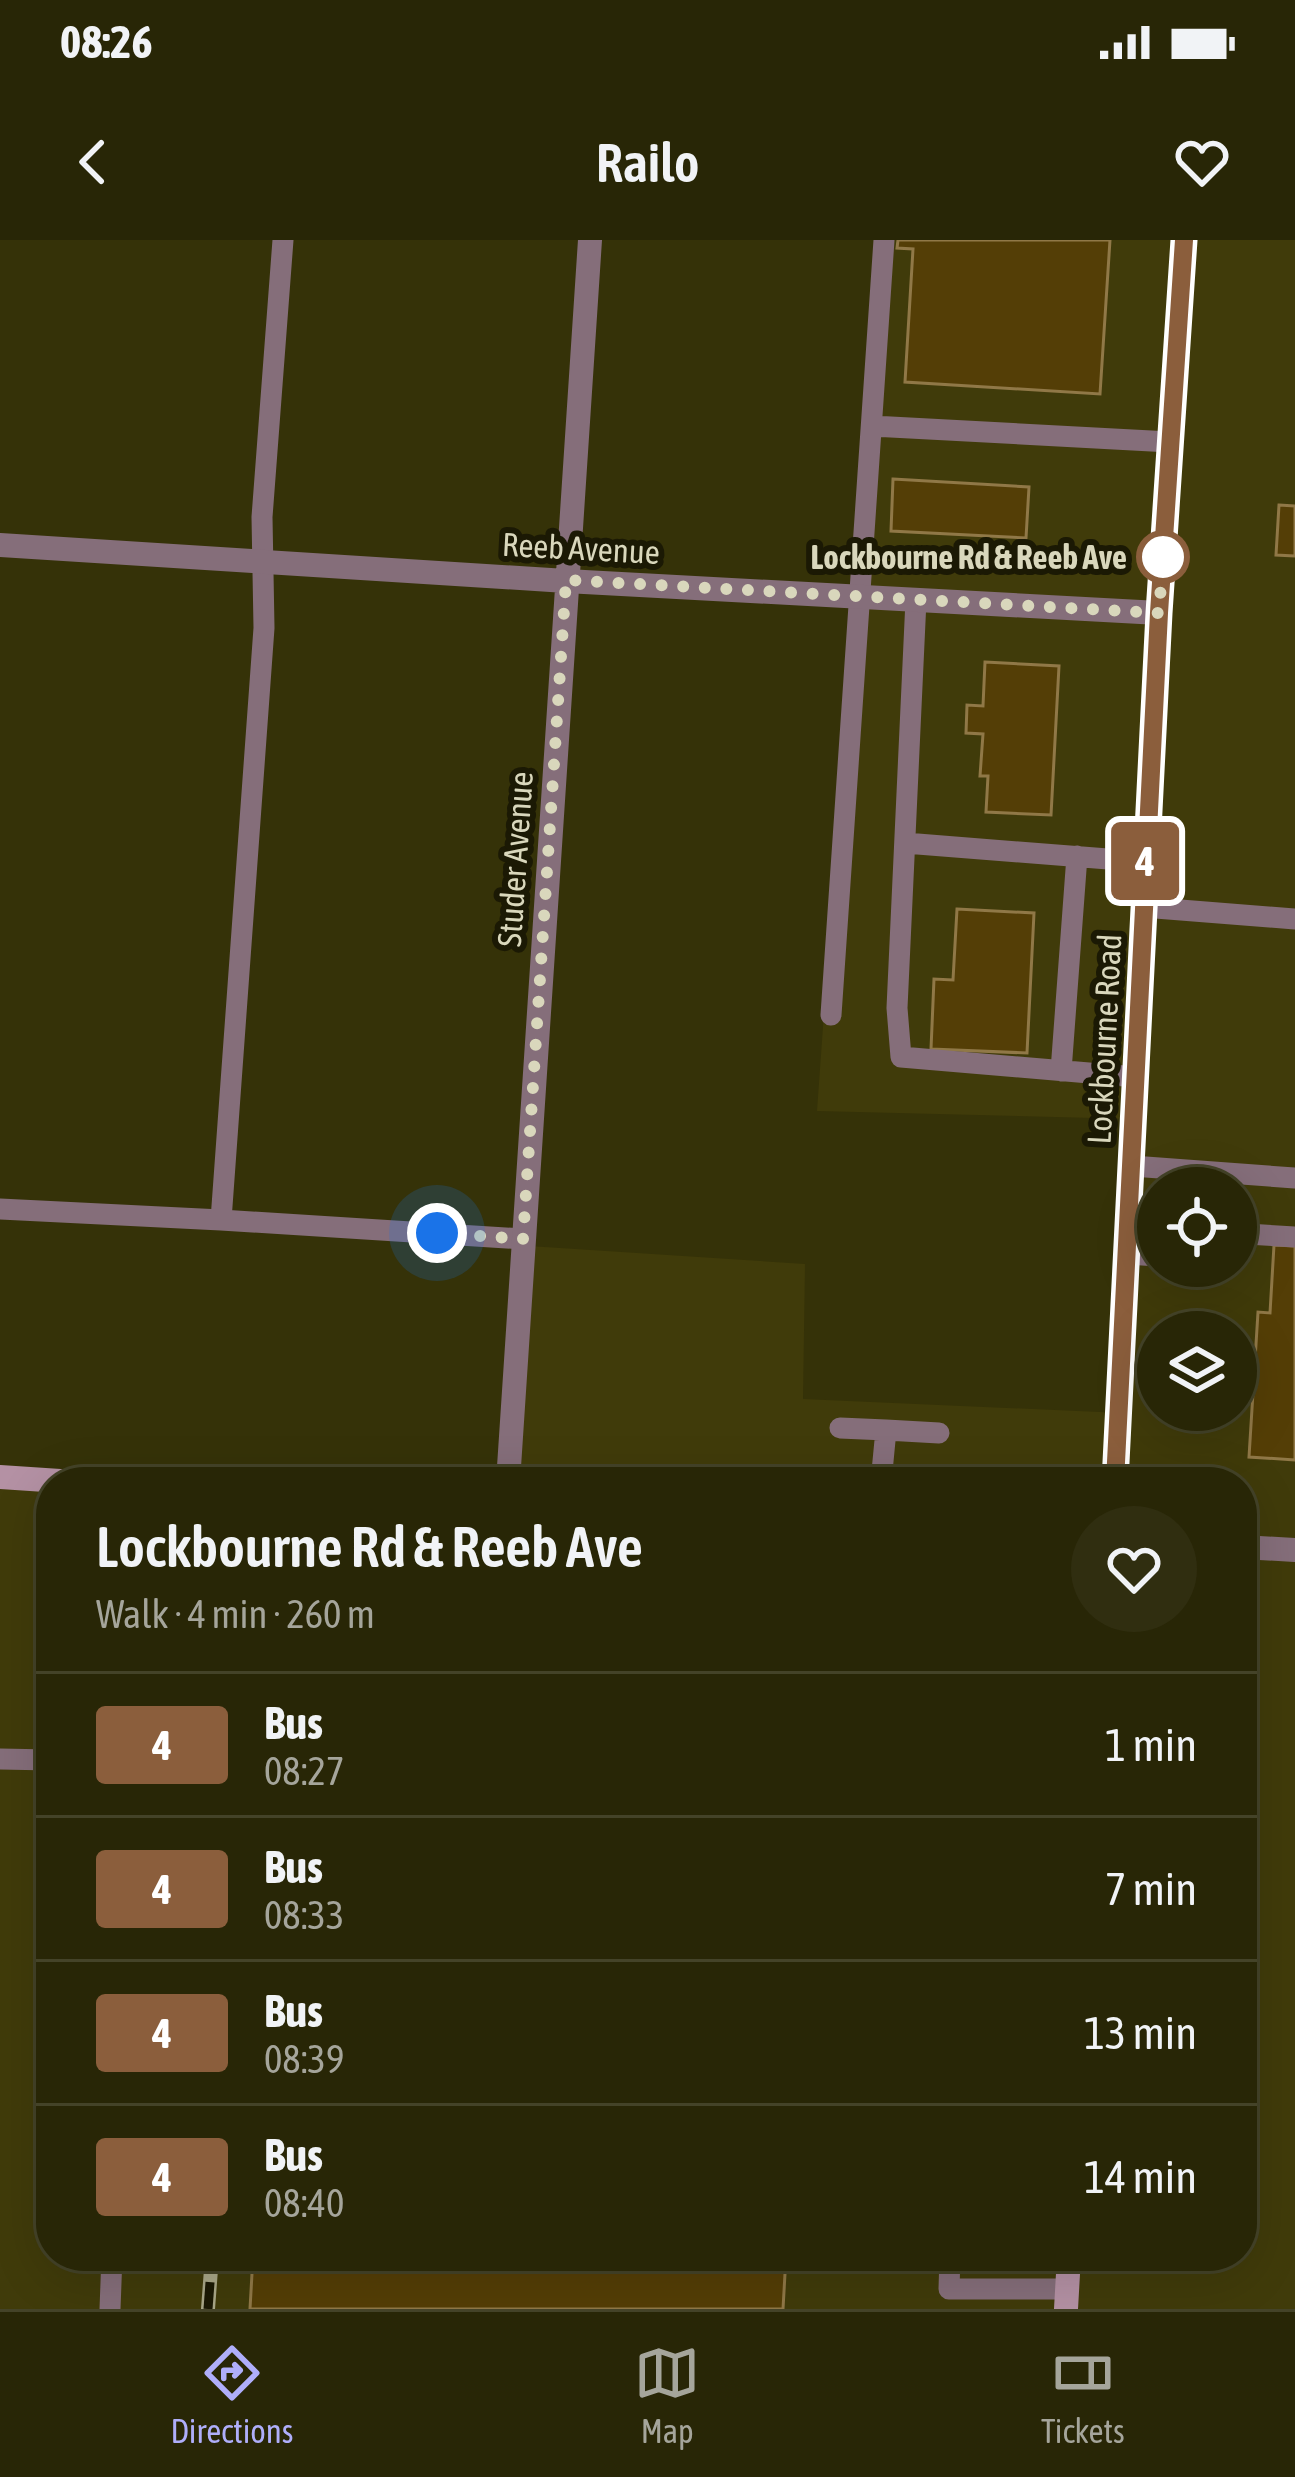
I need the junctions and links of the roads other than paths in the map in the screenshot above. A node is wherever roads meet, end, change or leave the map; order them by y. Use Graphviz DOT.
graph roads {
  1 [pos="283,240"];
  2 [pos="590,240"];
  3 [pos="884,240"];
  4 [pos="1184,240"];
  5 [pos="872,426"];
  6 [pos="1170,442"];
  7 [pos="0,544"];
  8 [pos="262,561"];
  9 [pos="566,580"];
  10 [pos="860,597"];
  11 [pos="916,600"];
  12 [pos="1159,613"];
  13 [pos="904,843"];
  14 [pos="1077,856"];
  15 [pos="1145,862"];
  16 [pos="1143,907"];
  17 [pos="1295,919"];
  18 [pos="831,1015"];
  19 [pos="1061,1071"];
  20 [pos="1136,1077"];
  21 [pos="1132,1166"];
  22 [pos="1295,1178"];
  23 [pos="0,1209"];
  24 [pos="221,1220"];
  25 [pos="1257,1235"];
  26 [pos="1295,1237"];
  27 [pos="523,1239"];
  28 [pos="1127,1254"];
  29 [pos="1137,1255"];
  30 [pos="841,1428"];
  31 [pos="886,1430"];
  32 [pos="939,1433"];
  33 [pos="509,1467"];
  34 [pos="882,1467"];
  35 [pos="1116,1467"];
  36 [pos="0,1478"];
  37 [pos="36,1480"];
  38 [pos="1257,1548"];
  39 [pos="1295,1550"];
  40 [pos="0,1760"];
  41 [pos="36,1760"];
  42 [pos="111,2271"];
  43 [pos="949,2299"];
  44 [pos="1067,2299"];
  45 [pos="110,2309"];
  1 -- 8 [label="lane"];
  2 -- 9 [label="street, Studer Avenue"];
  3 -- 5 [label="lane"];
  4 -- 6 [label="main road, Lockbourne Road"];
  5 -- 6 [label="lane"];
  5 -- 10 [label="lane"];
  6 -- 12 [label="main road, Lockbourne Road"];
  7 -- 8 [label="street, Reeb Avenue"];
  8 -- 9 [label="street, Reeb Avenue"];
  8 -- 24 [label="lane"];
  9 -- 10 [label="street, Reeb Avenue"];
  9 -- 27 [label="street, Studer Avenue"];
  10 -- 11 [label="street, Reeb Avenue"];
  10 -- 18 [label="lane"];
  11 -- 12 [label="street, Reeb Avenue"];
  11 -- 13 [label="lane"];
  12 -- 15 [label="main road, Lockbourne Road"];
  13 -- 14 [label="lane"];
  13 -- 19 [label="lane"];
  14 -- 15 [label="lane"];
  14 -- 19 [label="lane"];
  15 -- 16 [label="main road, Lockbourne Road"];
  16 -- 17 [label="lane"];
  16 -- 20 [label="main road, Lockbourne Road"];
  19 -- 20 [label="lane"];
  20 -- 21 [label="main road, Lockbourne Road"];
  21 -- 22 [label="lane"];
  21 -- 28 [label="main road, Lockbourne Road"];
  23 -- 24 [label="lane"];
  24 -- 27 [label="lane"];
  25 -- 26 [label="lane"];
  27 -- 33 [label="street, Studer Avenue"];
  28 -- 29 [label="lane"];
  28 -- 35 [label="main road, Lockbourne Road"];
  30 -- 31 [label="lane"];
  31 -- 32 [label="lane"];
  31 -- 34 [label="lane"];
  36 -- 37 [label="main road"];
  38 -- 39 [label="street"];
  40 -- 41 [label="lane"];
  42 -- 45 [label="lane"];
  43 -- 44 [label="lane"];
}
